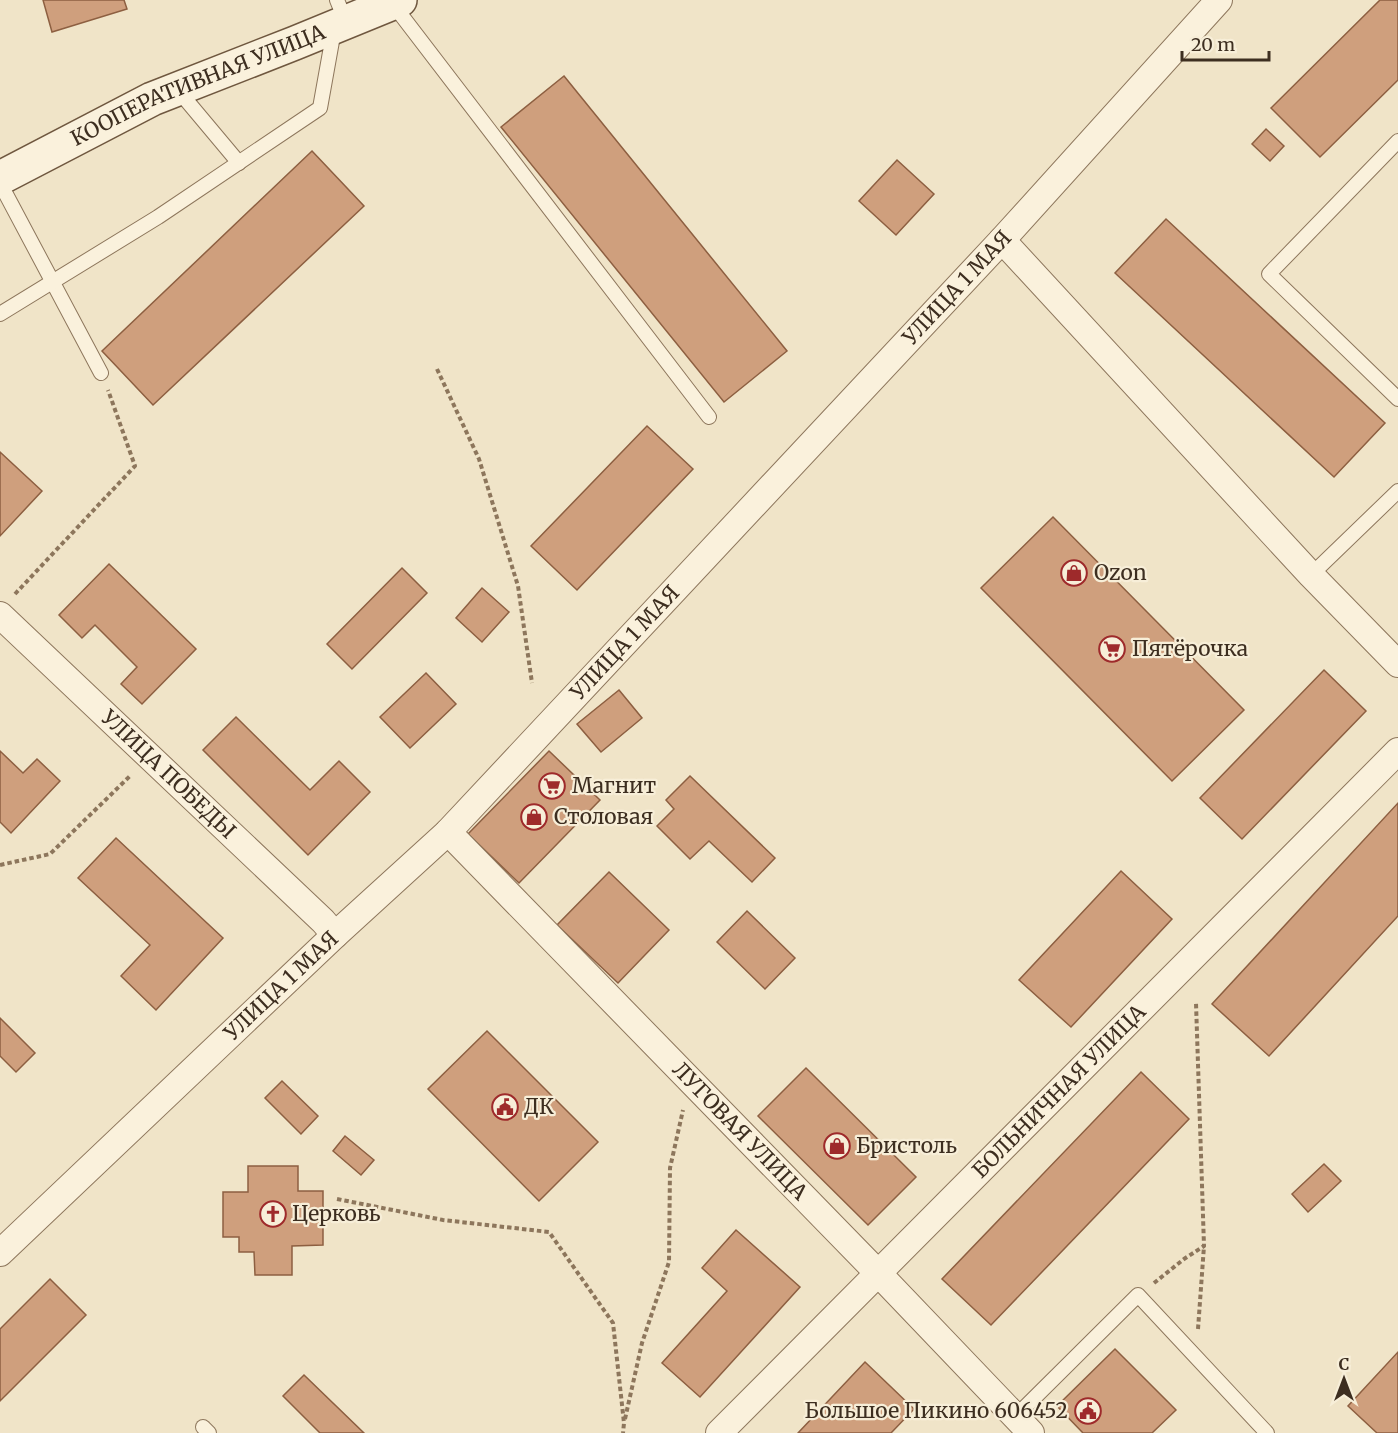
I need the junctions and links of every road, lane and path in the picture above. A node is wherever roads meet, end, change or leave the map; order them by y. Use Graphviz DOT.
graph roads {
  1 [pos="1219,0"];
  2 [pos="396,2"];
  3 [pos="339,16"];
  4 [pos="177,89"];
  5 [pos="1398,141"];
  6 [pos="239,163"];
  7 [pos="0,178"];
  8 [pos="0,183"];
  9 [pos="1002,240"];
  10 [pos="53,282"];
  11 [pos="0,314"];
  12 [pos="437,369"];
  13 [pos="101,373"];
  14 [pos="1398,399"];
  15 [pos="709,417"];
  16 [pos="1398,491"];
  17 [pos="1311,575"];
  18 [pos="4,608"];
  19 [pos="1398,664"];
  20 [pos="532,683"];
  21 [pos="1398,751"];
  22 [pos="134,773"];
  23 [pos="448,832"];
  24 [pos="0,865"];
  25 [pos="335,935"];
  26 [pos="1196,1003"];
  27 [pos="684,1103"];
  28 [pos="337,1199"];
  29 [pos="1204,1246"];
  30 [pos="0,1253"];
  31 [pos="878,1273"];
  32 [pos="1138,1295"];
  33 [pos="1196,1356"];
  34 [pos="624,1423"];
  35 [pos="1023,1425"];
  36 [pos="623,1433"];
  37 [pos="719,1433"];
  38 [pos="1267,1433"];
  1 -- 9 [label="street, УЛИЦА 1 МАЯ"];
  2 -- 3 [label="street, КООПЕРАТИВНАЯ УЛИЦА"];
  2 -- 15 [label="lane"];
  3 -- 4 [label="street, КООПЕРАТИВНАЯ УЛИЦА"];
  3 -- 6 [label="lane"];
  4 -- 6 [label="lane"];
  4 -- 7 [label="street, КООПЕРАТИВНАЯ УЛИЦА"];
  5 -- 14 [label="lane"];
  6 -- 10 [label="lane"];
  8 -- 10 [label="lane"];
  9 -- 17 [label="street"];
  9 -- 23 [label="street, УЛИЦА 1 МАЯ"];
  10 -- 11 [label="lane"];
  10 -- 13 [label="lane"];
  12 -- 20 [label="path"];
  13 -- 18 [label="path"];
  16 -- 17 [label="lane"];
  17 -- 19 [label="street"];
  18 -- 25 [label="street, УЛИЦА ПОБЕДЫ"];
  21 -- 31 [label="street, БОЛЬНИЧНАЯ УЛИЦА"];
  22 -- 24 [label="path"];
  23 -- 25 [label="street, УЛИЦА 1 МАЯ"];
  23 -- 31 [label="street, ЛУГОВАЯ УЛИЦА"];
  25 -- 30 [label="street, УЛИЦА 1 МАЯ"];
  26 -- 29 [label="path"];
  27 -- 34 [label="path"];
  28 -- 34 [label="path"];
  29 -- 32 [label="path"];
  29 -- 33 [label="path"];
  31 -- 35 [label="street, ЛУГОВАЯ УЛИЦА"];
  31 -- 37 [label="street, БОЛЬНИЧНАЯ УЛИЦА"];
  32 -- 33 [label="lane"];
  32 -- 35 [label="lane"];
  33 -- 38 [label="lane"];
  34 -- 36 [label="path"];
}
